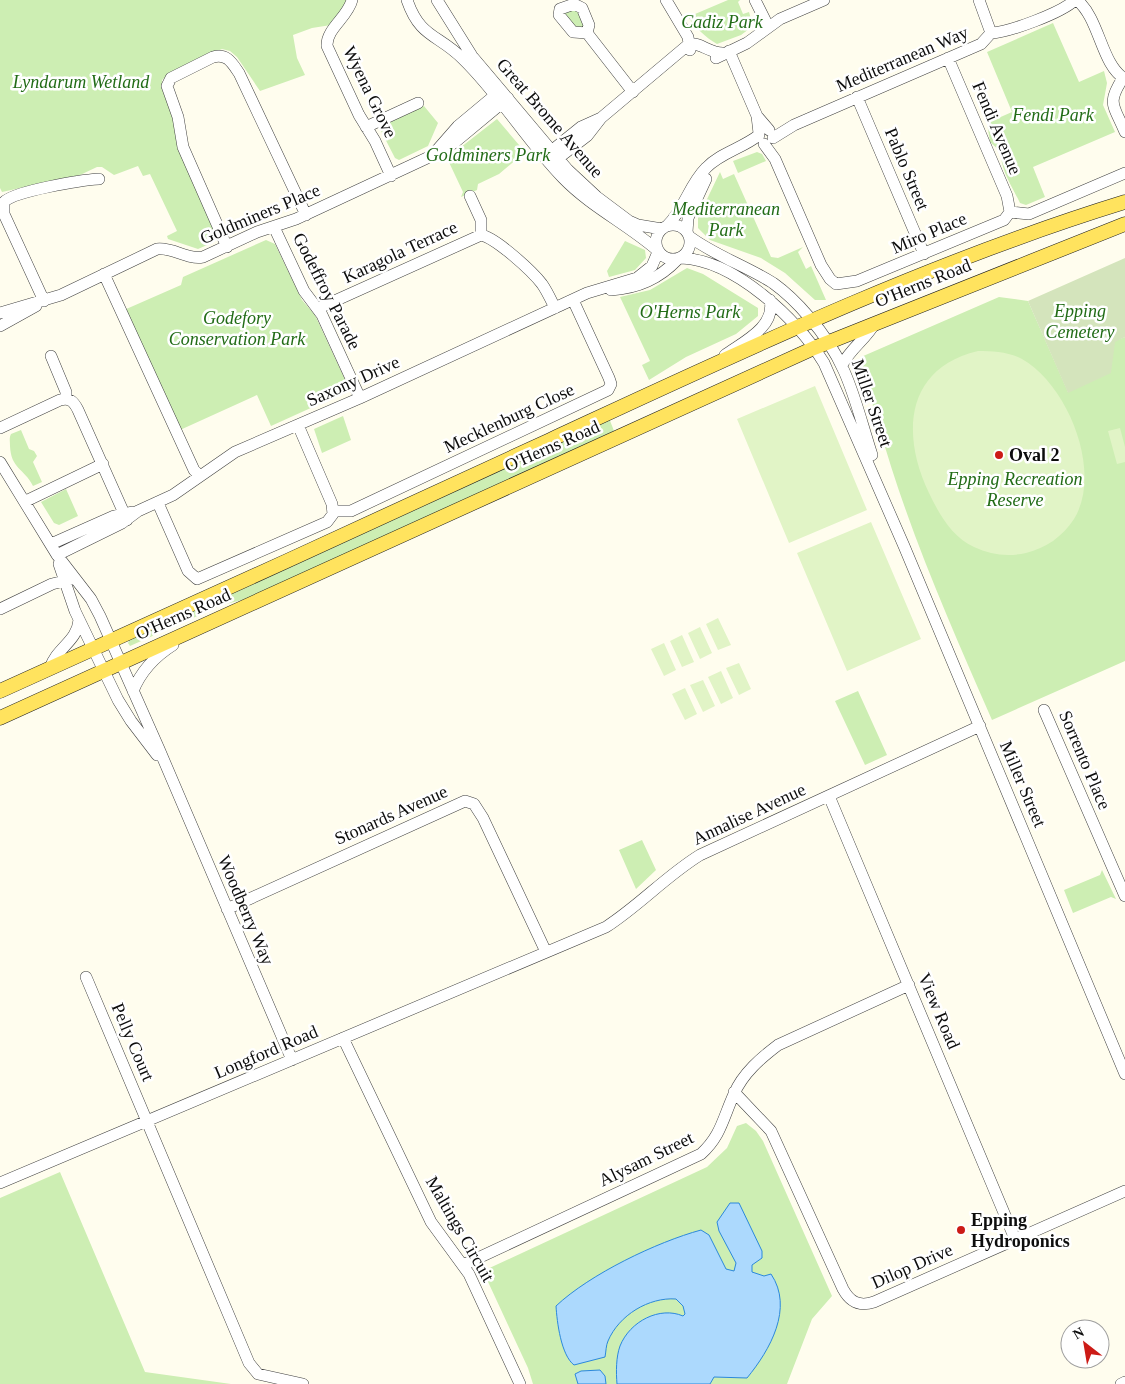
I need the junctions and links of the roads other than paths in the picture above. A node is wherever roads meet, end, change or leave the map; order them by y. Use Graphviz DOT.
graph roads {
  1 [pos="352,0"];
  2 [pos="407,0"];
  3 [pos="437,0"];
  4 [pos="666,0"];
  5 [pos="755,0"];
  6 [pos="824,0"];
  7 [pos="979,0"];
  8 [pos="1076,0"];
  9 [pos="768,26"];
  10 [pos="587,33"];
  11 [pos="991,33"];
  12 [pos="686,49"];
  13 [pos="726,52"];
  14 [pos="948,58"];
  15 [pos="1123,81"];
  16 [pos="633,92"];
  17 [pos="501,97"];
  18 [pos="857,97"];
  19 [pos="418,103"];
  20 [pos="366,127"];
  21 [pos="1125,132"];
  22 [pos="766,137"];
  23 [pos="721,157"];
  24 [pos="551,158"];
  25 [pos="1122,175"];
  26 [pos="391,176"];
  27 [pos="99,179"];
  28 [pos="470,196"];
  29 [pos="1125,202"];
  30 [pos="1010,212"];
  31 [pos="306,215"];
  32 [pos="1125,224"];
  33 [pos="274,226"];
  34 [pos="664,227"];
  35 [pos="481,234"];
  36 [pos="688,235"];
  37 [pos="227,247"];
  38 [pos="657,251"];
  39 [pos="924,254"];
  40 [pos="679,259"];
  41 [pos="104,274"];
  42 [pos="587,293"];
  43 [pos="573,300"];
  44 [pos="770,300"];
  45 [pos="44,301"];
  46 [pos="319,308"];
  47 [pos="555,308"];
  48 [pos="0,313"];
  49 [pos="812,321"];
  50 [pos="875,323"];
  51 [pos="0,326"];
  52 [pos="798,328"];
  53 [pos="829,341"];
  54 [pos="814,348"];
  55 [pos="51,356"];
  56 [pos="842,365"];
  57 [pos="707,367"];
  58 [pos="360,398"];
  59 [pos="66,399"];
  60 [pos="298,425"];
  61 [pos="0,428"];
  62 [pos="103,464"];
  63 [pos="1,468"];
  64 [pos="200,476"];
  65 [pos="26,501"];
  66 [pos="158,503"];
  67 [pos="888,507"];
  68 [pos="333,511"];
  69 [pos="126,517"];
  70 [pos="51,544"];
  71 [pos="57,555"];
  72 [pos="69,582"];
  73 [pos="0,609"];
  74 [pos="100,616"];
  75 [pos="79,620"];
  76 [pos="206,624"];
  77 [pos="125,634"];
  78 [pos="110,640"];
  79 [pos="94,648"];
  80 [pos="119,664"];
  81 [pos="50,668"];
  82 [pos="105,670"];
  83 [pos="0,690"];
  84 [pos="133,692"];
  85 [pos="1044,710"];
  86 [pos="0,718"];
  87 [pos="980,726"];
  88 [pos="169,773"];
  89 [pos="830,796"];
  90 [pos="1121,877"];
  91 [pos="1125,896"];
  92 [pos="227,909"];
  93 [pos="546,952"];
  94 [pos="86,977"];
  95 [pos="909,985"];
  96 [pos="343,1038"];
  97 [pos="292,1060"];
  98 [pos="1125,1074"];
  99 [pos="734,1092"];
  100 [pos="147,1121"];
  101 [pos="0,1183"];
  102 [pos="1125,1191"];
  103 [pos="1015,1239"];
  104 [pos="463,1266"];
  105 [pos="1125,1382"];
  106 [pos="303,1384"];
  107 [pos="520,1384"];
  108 [pos="1121,1384"];
  1 -- 20 [label="street, Wyena Grove"];
  2 -- 17 [label="street, Great Brome Avenue"];
  3 -- 17 [label="street, Great Brome Avenue"];
  4 -- 12 [label="street"];
  5 -- 9 [label="street"];
  6 -- 9 [label="street"];
  7 -- 11 [label="street"];
  8 -- 11 [label="street, Mediterranean Way"];
  8 -- 15 [label="street"];
  9 -- 13 [label="street"];
  10 -- 16 [label="street"];
  11 -- 14 [label="street, Mediterranean Way"];
  12 -- 13 [label="street"];
  12 -- 16 [label="street"];
  13 -- 22 [label="street"];
  14 -- 18 [label="street, Mediterranean Way"];
  14 -- 30 [label="street, Fendi Avenue"];
  15 -- 21 [label="street"];
  16 -- 24 [label="street"];
  17 -- 24 [label="street, Great Brome Avenue"];
  17 -- 26 [label="street, Goldminers Place"];
  18 -- 22 [label="street, Mediterranean Way"];
  18 -- 39 [label="street, Pablo Street"];
  19 -- 20 [label="street"];
  20 -- 26 [label="street, Wyena Grove"];
  22 -- 23 [label="street, Mediterranean Way"];
  22 -- 39 [label="street, Miro Place"];
  23 -- 34 [label="street, Mediterranean Way"];
  23 -- 36 [label="street, Mediterranean Way"];
  24 -- 34 [label="street, Great Brome Avenue"];
  24 -- 38 [label="street, Great Brome Avenue"];
  25 -- 30 [label="street"];
  26 -- 31 [label="street, Goldminers Place"];
  27 -- 45 [label="street"];
  28 -- 35 [label="street"];
  29 -- 49 [label="main road, O'Herns Road"];
  30 -- 39 [label="street, Miro Place"];
  31 -- 33 [label="street, Goldminers Place"];
  31 -- 37 [label="street"];
  32 -- 50 [label="main road, O'Herns Road"];
  33 -- 37 [label="street, Goldminers Place"];
  33 -- 46 [label="street, Godeffroy Parade"];
  34 -- 36 [label="street"];
  34 -- 38 [label="street"];
  35 -- 46 [label="street, Karagola Terrace"];
  35 -- 47 [label="street, Karagola Terrace"];
  36 -- 40 [label="street"];
  36 -- 49 [label="street"];
  37 -- 41 [label="street, Goldminers Place"];
  38 -- 40 [label="street"];
  38 -- 42 [label="street, Saxony Drive"];
  40 -- 42 [label="street, Saxony Drive"];
  40 -- 44 [label="street"];
  41 -- 45 [label="street, Goldminers Place"];
  41 -- 64 [label="street"];
  42 -- 43 [label="street, Saxony Drive"];
  43 -- 47 [label="street, Saxony Drive"];
  43 -- 68 [label="street, Mecklenburg Close"];
  44 -- 52 [label="street"];
  44 -- 57 [label="street"];
  45 -- 48 [label="street, Goldminers Place"];
  45 -- 51 [label="street, Goldminers Place"];
  46 -- 58 [label="street, Godeffroy Parade"];
  47 -- 58 [label="street, Saxony Drive"];
  49 -- 52 [label="main road, O'Herns Road"];
  49 -- 53 [label="street, Miller Street"];
  50 -- 53 [label="main road, O'Herns Road"];
  50 -- 56 [label="street"];
  52 -- 54 [label="street, Miller Street"];
  52 -- 57 [label="main road, O'Herns Road"];
  53 -- 54 [label="main road, O'Herns Road"];
  53 -- 56 [label="street, Miller Street"];
  54 -- 67 [label="street, Miller Street"];
  54 -- 76 [label="main road, O'Herns Road"];
  55 -- 59 [label="street"];
  56 -- 67 [label="street, Miller Street"];
  57 -- 77 [label="main road, O'Herns Road"];
  58 -- 60 [label="street, Saxony Drive"];
  59 -- 61 [label="street"];
  59 -- 62 [label="street"];
  60 -- 64 [label="street, Saxony Drive"];
  60 -- 68 [label="street"];
  62 -- 65 [label="street"];
  62 -- 69 [label="street"];
  63 -- 65 [label="street"];
  64 -- 66 [label="street, Saxony Drive"];
  65 -- 70 [label="street"];
  66 -- 68 [label="street"];
  66 -- 69 [label="street, Saxony Drive"];
  67 -- 87 [label="street, Miller Street"];
  69 -- 70 [label="street, Saxony Drive"];
  69 -- 71 [label="street, Saxony Drive"];
  70 -- 71 [label="street"];
  71 -- 72 [label="street"];
  72 -- 73 [label="street"];
  72 -- 74 [label="street"];
  72 -- 75 [label="street, Woodberry Way"];
  74 -- 77 [label="street"];
  74 -- 78 [label="street, Woodberry Way"];
  75 -- 79 [label="street, Woodberry Way"];
  75 -- 81 [label="street"];
  76 -- 80 [label="main road, O'Herns Road"];
  76 -- 84 [label="street"];
  77 -- 78 [label="main road, O'Herns Road"];
  78 -- 79 [label="main road, O'Herns Road"];
  78 -- 80 [label="street, Woodberry Way"];
  79 -- 81 [label="main road, O'Herns Road"];
  79 -- 82 [label="street, Woodberry Way"];
  80 -- 82 [label="main road, O'Herns Road"];
  80 -- 84 [label="street, Woodberry Way"];
  81 -- 83 [label="main road, O'Herns Road"];
  82 -- 86 [label="main road, O'Herns Road"];
  82 -- 88 [label="street, Woodberry Way"];
  84 -- 88 [label="street, Woodberry Way"];
  85 -- 90 [label="street, Sorrento Place"];
  87 -- 89 [label="street, Annalise Avenue"];
  87 -- 98 [label="street, Miller Street"];
  88 -- 92 [label="street, Woodberry Way"];
  89 -- 93 [label="street, Annalise Avenue"];
  89 -- 95 [label="street, View Road"];
  90 -- 91 [label="street, Sorrento Place"];
  92 -- 93 [label="street, Stonards Avenue"];
  92 -- 97 [label="street, Woodberry Way"];
  93 -- 96 [label="street, Longford Road"];
  94 -- 100 [label="street, Pelly Court"];
  95 -- 99 [label="street, Alysam Street"];
  95 -- 103 [label="street, View Road"];
  96 -- 97 [label="street, Longford Road"];
  96 -- 104 [label="street, Maltings Circuit"];
  97 -- 100 [label="street, Longford Road"];
  99 -- 103 [label="street, Dilop Drive"];
  99 -- 104 [label="street, Alysam Street"];
  100 -- 101 [label="street, Longford Road"];
  100 -- 106 [label="street"];
  102 -- 103 [label="street, Dilop Drive"];
  104 -- 107 [label="street, Maltings Circuit"];
  105 -- 108 [label="street"];
}
